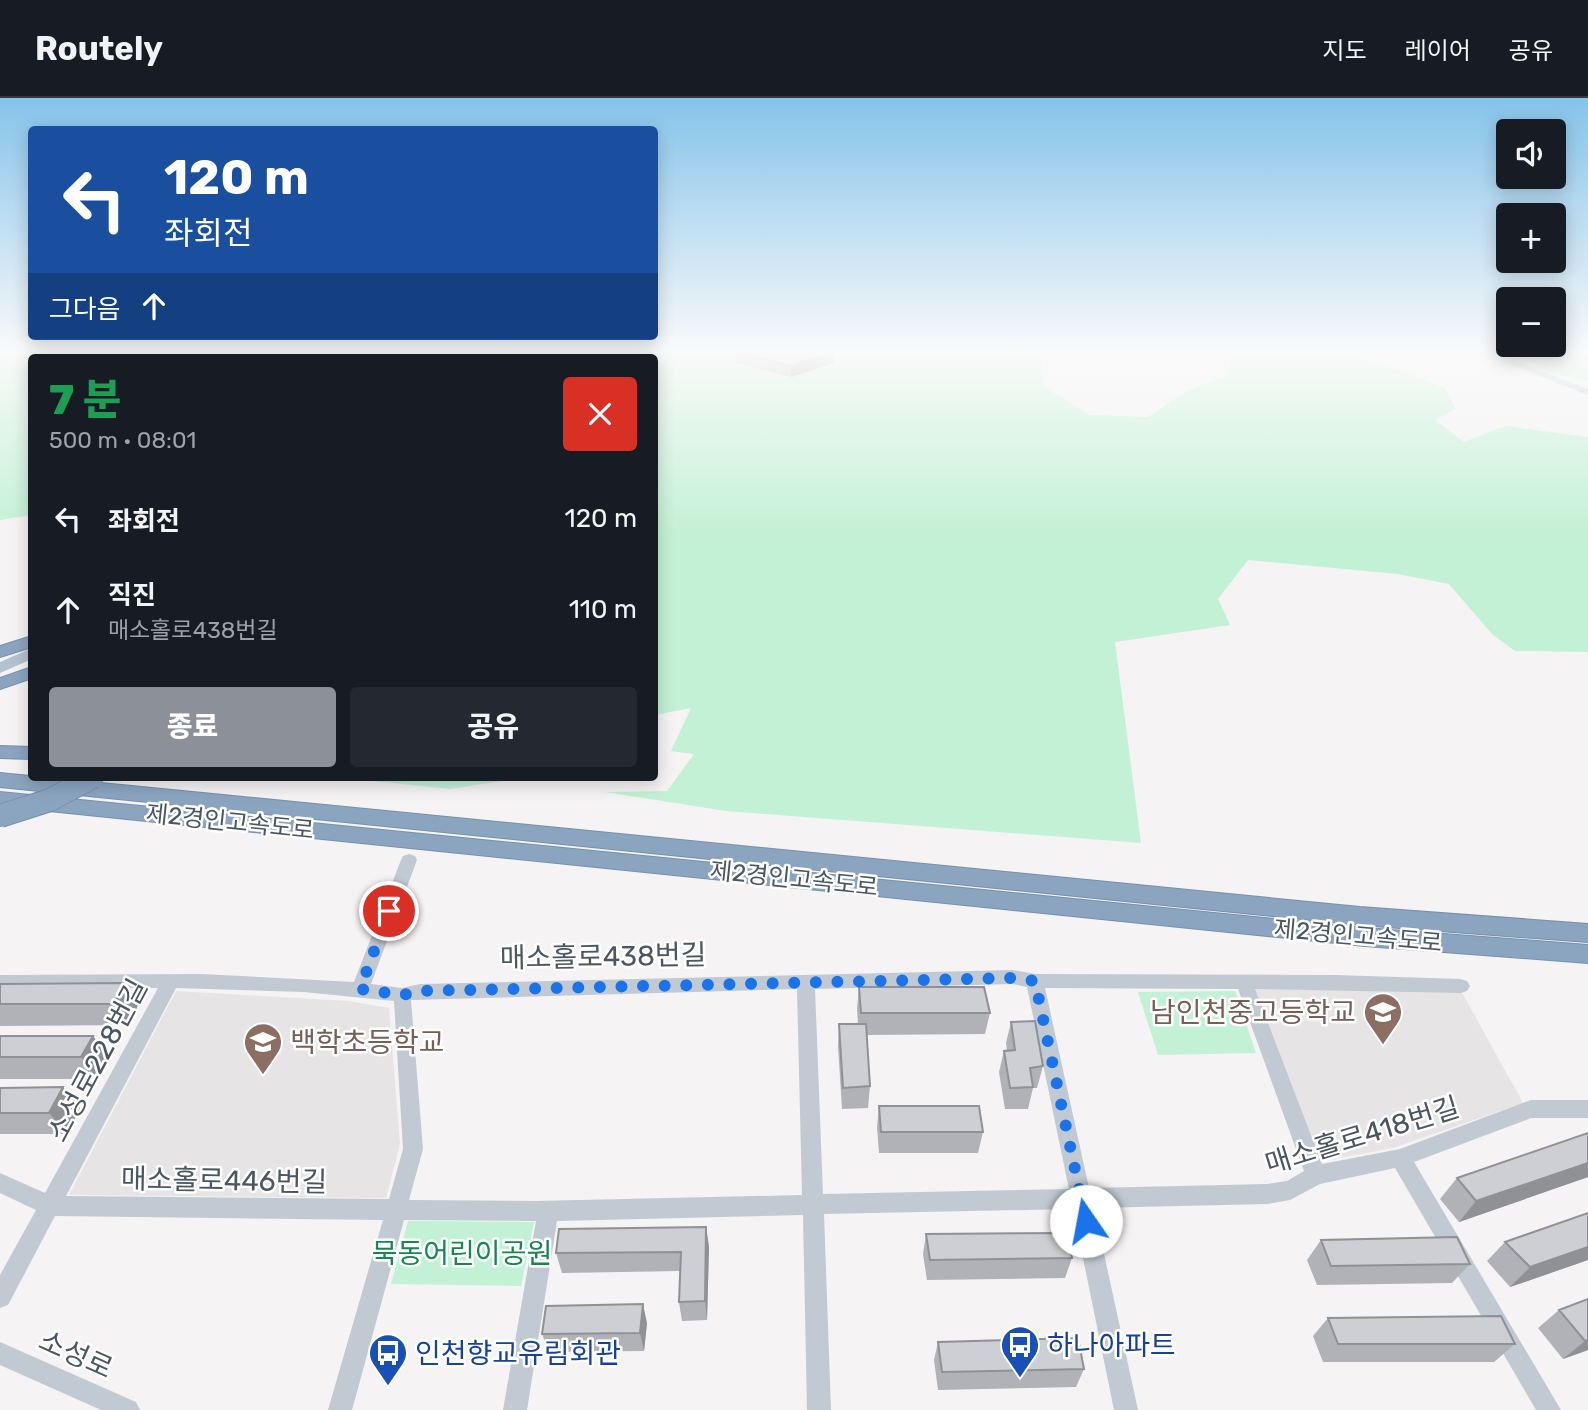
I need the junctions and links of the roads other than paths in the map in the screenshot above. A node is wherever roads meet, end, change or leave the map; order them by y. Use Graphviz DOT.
graph roads {
  1 [pos="28,642"];
  2 [pos="0,652"];
  3 [pos="28,655"];
  4 [pos="0,668"];
  5 [pos="28,672"];
  6 [pos="0,683"];
  7 [pos="0,752"];
  8 [pos="28,753"];
  9 [pos="0,780"];
  10 [pos="86,781"];
  11 [pos="0,799"];
  12 [pos="0,816"];
  13 [pos="591,849"];
  14 [pos="409,860"];
  15 [pos="1588,933"];
  16 [pos="1588,954"];
  17 [pos="171,981"];
  18 [pos="806,981"];
  19 [pos="1035,981"];
  20 [pos="0,982"];
  21 [pos="1244,982"];
  22 [pos="1461,986"];
  23 [pos="360,989"];
  24 [pos="402,995"];
  25 [pos="1588,1109"];
  26 [pos="1400,1158"];
  27 [pos="1316,1175"];
  28 [pos="0,1183"];
  29 [pos="1081,1199"];
  30 [pos="814,1205"];
  31 [pos="51,1206"];
  32 [pos="397,1210"];
  33 [pos="548,1211"];
  34 [pos="0,1297"];
  35 [pos="0,1353"];
  36 [pos="128,1410"];
  37 [pos="340,1410"];
  38 [pos="514,1410"];
  39 [pos="819,1410"];
  40 [pos="1126,1410"];
  41 [pos="1549,1410"];
  1 -- 2 [label="highway"];
  3 -- 4 [label="main road"];
  5 -- 6 [label="highway"];
  7 -- 8 [label="highway"];
  9 -- 13 [label="highway, 제2경인고속도로"];
  10 -- 12 [label="highway, bridge"];
  11 -- 13 [label="highway, 제2경인고속도로"];
  13 -- 15 [label="highway, 제2경인고속도로"];
  13 -- 16 [label="highway, 제2경인고속도로"];
  14 -- 23 [label="street"];
  17 -- 20 [label="street, 소성로228번길"];
  17 -- 23 [label="street"];
  17 -- 31 [label="street, 소성로228번길"];
  18 -- 19 [label="street, 매소홀로438번길"];
  18 -- 24 [label="street, 매소홀로438번길"];
  18 -- 30 [label="street"];
  19 -- 21 [label="street, 매소홀로438번길"];
  19 -- 29 [label="street"];
  21 -- 22 [label="street, 매소홀로438번길"];
  21 -- 27 [label="street"];
  23 -- 24 [label="street"];
  24 -- 32 [label="street"];
  25 -- 26 [label="street, 매소홀로418번길"];
  26 -- 27 [label="street, 매소홀로418번길"];
  26 -- 41 [label="street"];
  27 -- 29 [label="street, 매소홀로418번길"];
  28 -- 31 [label="street"];
  29 -- 30 [label="street, 매소홀로418번길"];
  29 -- 40 [label="street"];
  30 -- 33 [label="street, 매소홀로446번길"];
  30 -- 39 [label="street"];
  31 -- 32 [label="street, 매소홀로446번길"];
  31 -- 34 [label="street, 소성로228번길"];
  32 -- 33 [label="street, 매소홀로446번길"];
  32 -- 37 [label="street"];
  33 -- 38 [label="street"];
  35 -- 36 [label="street, 소성로"];
}
